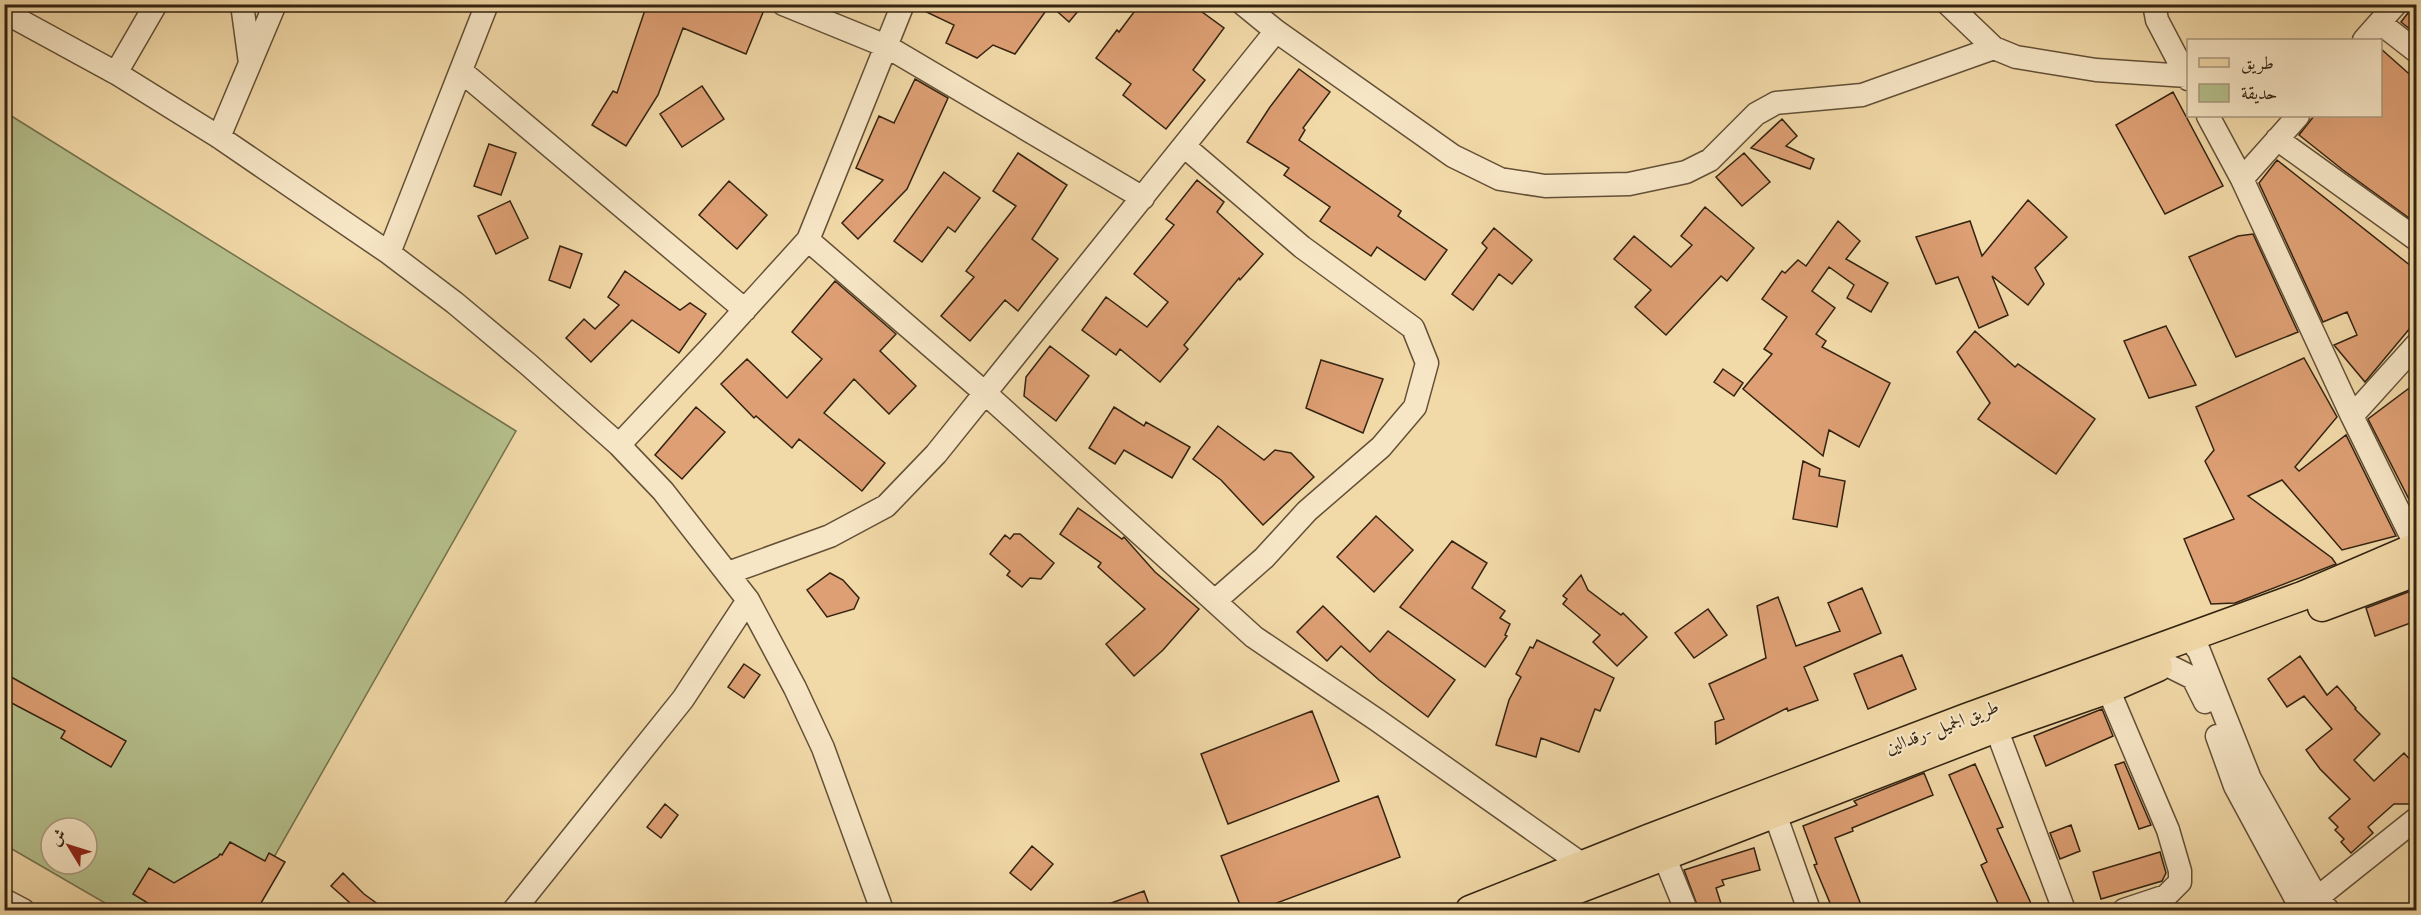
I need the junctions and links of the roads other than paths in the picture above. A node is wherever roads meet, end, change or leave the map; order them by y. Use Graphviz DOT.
graph roads {
  1 [pos="156,4"];
  2 [pos="242,4"];
  3 [pos="275,4"];
  4 [pos="487,4"];
  5 [pos="783,4"];
  6 [pos="903,4"];
  7 [pos="1243,4"];
  8 [pos="1948,4"];
  9 [pos="2154,4"];
  10 [pos="2396,4"];
  11 [pos="4,12"];
  12 [pos="2380,23"];
  13 [pos="1276,31"];
  14 [pos="2365,39"];
  15 [pos="886,46"];
  16 [pos="1994,48"];
  17 [pos="2416,51"];
  18 [pos="250,63"];
  19 [pos="461,70"];
  20 [pos="116,73"];
  21 [pos="2187,76"];
  22 [pos="2187,78"];
  23 [pos="2209,117"];
  24 [pos="2297,117"];
  25 [pos="219,137"];
  26 [pos="2277,139"];
  27 [pos="1184,146"];
  28 [pos="2242,179"];
  29 [pos="1143,198"];
  30 [pos="2416,239"];
  31 [pos="808,240"];
  32 [pos="389,253"];
  33 [pos="745,310"];
  34 [pos="2416,345"];
  35 [pos="985,393"];
  36 [pos="2352,416"];
  37 [pos="618,445"];
  38 [pos="2416,547"];
  39 [pos="2416,572"];
  40 [pos="728,573"];
  41 [pos="748,600"];
  42 [pos="1215,601"];
  43 [pos="2194,644"];
  44 [pos="2166,664"];
  45 [pos="2108,689"];
  46 [pos="1996,728"];
  47 [pos="1775,814"];
  48 [pos="2416,819"];
  49 [pos="1664,855"];
  50 [pos="1583,865"];
  51 [pos="4,900"];
  52 [pos="1567,902"];
  53 [pos="2316,906"];
  54 [pos="22,910"];
  55 [pos="514,910"];
  56 [pos="882,910"];
  57 [pos="1470,910"];
  58 [pos="1531,910"];
  59 [pos="1686,910"];
  60 [pos="1809,910"];
  61 [pos="2064,910"];
  62 [pos="2124,910"];
  1 -- 20 [label="street"];
  2 -- 18 [label="street"];
  3 -- 18 [label="street"];
  4 -- 19 [label="street"];
  5 -- 15 [label="street"];
  6 -- 15 [label="street"];
  7 -- 13 [label="street"];
  8 -- 16 [label="street"];
  9 -- 21 [label="street"];
  10 -- 12 [label="street"];
  11 -- 20 [label="street"];
  12 -- 14 [label="street"];
  12 -- 17 [label="street"];
  13 -- 16 [label="street"];
  13 -- 27 [label="street"];
  15 -- 29 [label="street"];
  15 -- 31 [label="street"];
  16 -- 22 [label="street"];
  18 -- 25 [label="street"];
  19 -- 32 [label="street"];
  19 -- 33 [label="street"];
  20 -- 25 [label="street"];
  23 -- 28 [label="street"];
  24 -- 26 [label="street"];
  25 -- 32 [label="street"];
  26 -- 28 [label="street"];
  26 -- 30 [label="street"];
  27 -- 29 [label="street"];
  27 -- 42 [label="street"];
  28 -- 36 [label="street"];
  29 -- 35 [label="street"];
  31 -- 33 [label="street"];
  31 -- 35 [label="street"];
  32 -- 37 [label="street"];
  33 -- 37 [label="street"];
  34 -- 36 [label="street"];
  35 -- 40 [label="street"];
  35 -- 42 [label="street"];
  36 -- 38 [label="street"];
  37 -- 40 [label="street"];
  38 -- 43 [label="main road, طريق الجميل -رقدالين"];
  39 -- 43 [label="main road, طريق الجميل -رقدالين"];
  40 -- 41 [label="street"];
  41 -- 55 [label="street"];
  41 -- 56 [label="street"];
  42 -- 50 [label="street"];
  43 -- 44 [label="main road, طريق الجميل -رقدالين"];
  43 -- 50 [label="main road, طريق الجميل -رقدالين"];
  43 -- 53 [label="street"];
  44 -- 45 [label="main road, طريق الجميل -رقدالين"];
  44 -- 53 [label="street"];
  45 -- 46 [label="main road, طريق الجميل -رقدالين"];
  45 -- 62 [label="street"];
  46 -- 47 [label="main road, طريق الجميل -رقدالين"];
  46 -- 61 [label="street"];
  47 -- 49 [label="main road, طريق الجميل -رقدالين"];
  47 -- 60 [label="street"];
  48 -- 53 [label="street"];
  49 -- 52 [label="main road, طريق الجميل -رقدالين"];
  49 -- 59 [label="street"];
  50 -- 57 [label="main road, طريق الجميل -رقدالين"];
  51 -- 54 [label="street"];
  52 -- 58 [label="main road, طريق الجميل -رقدالين"];
}
